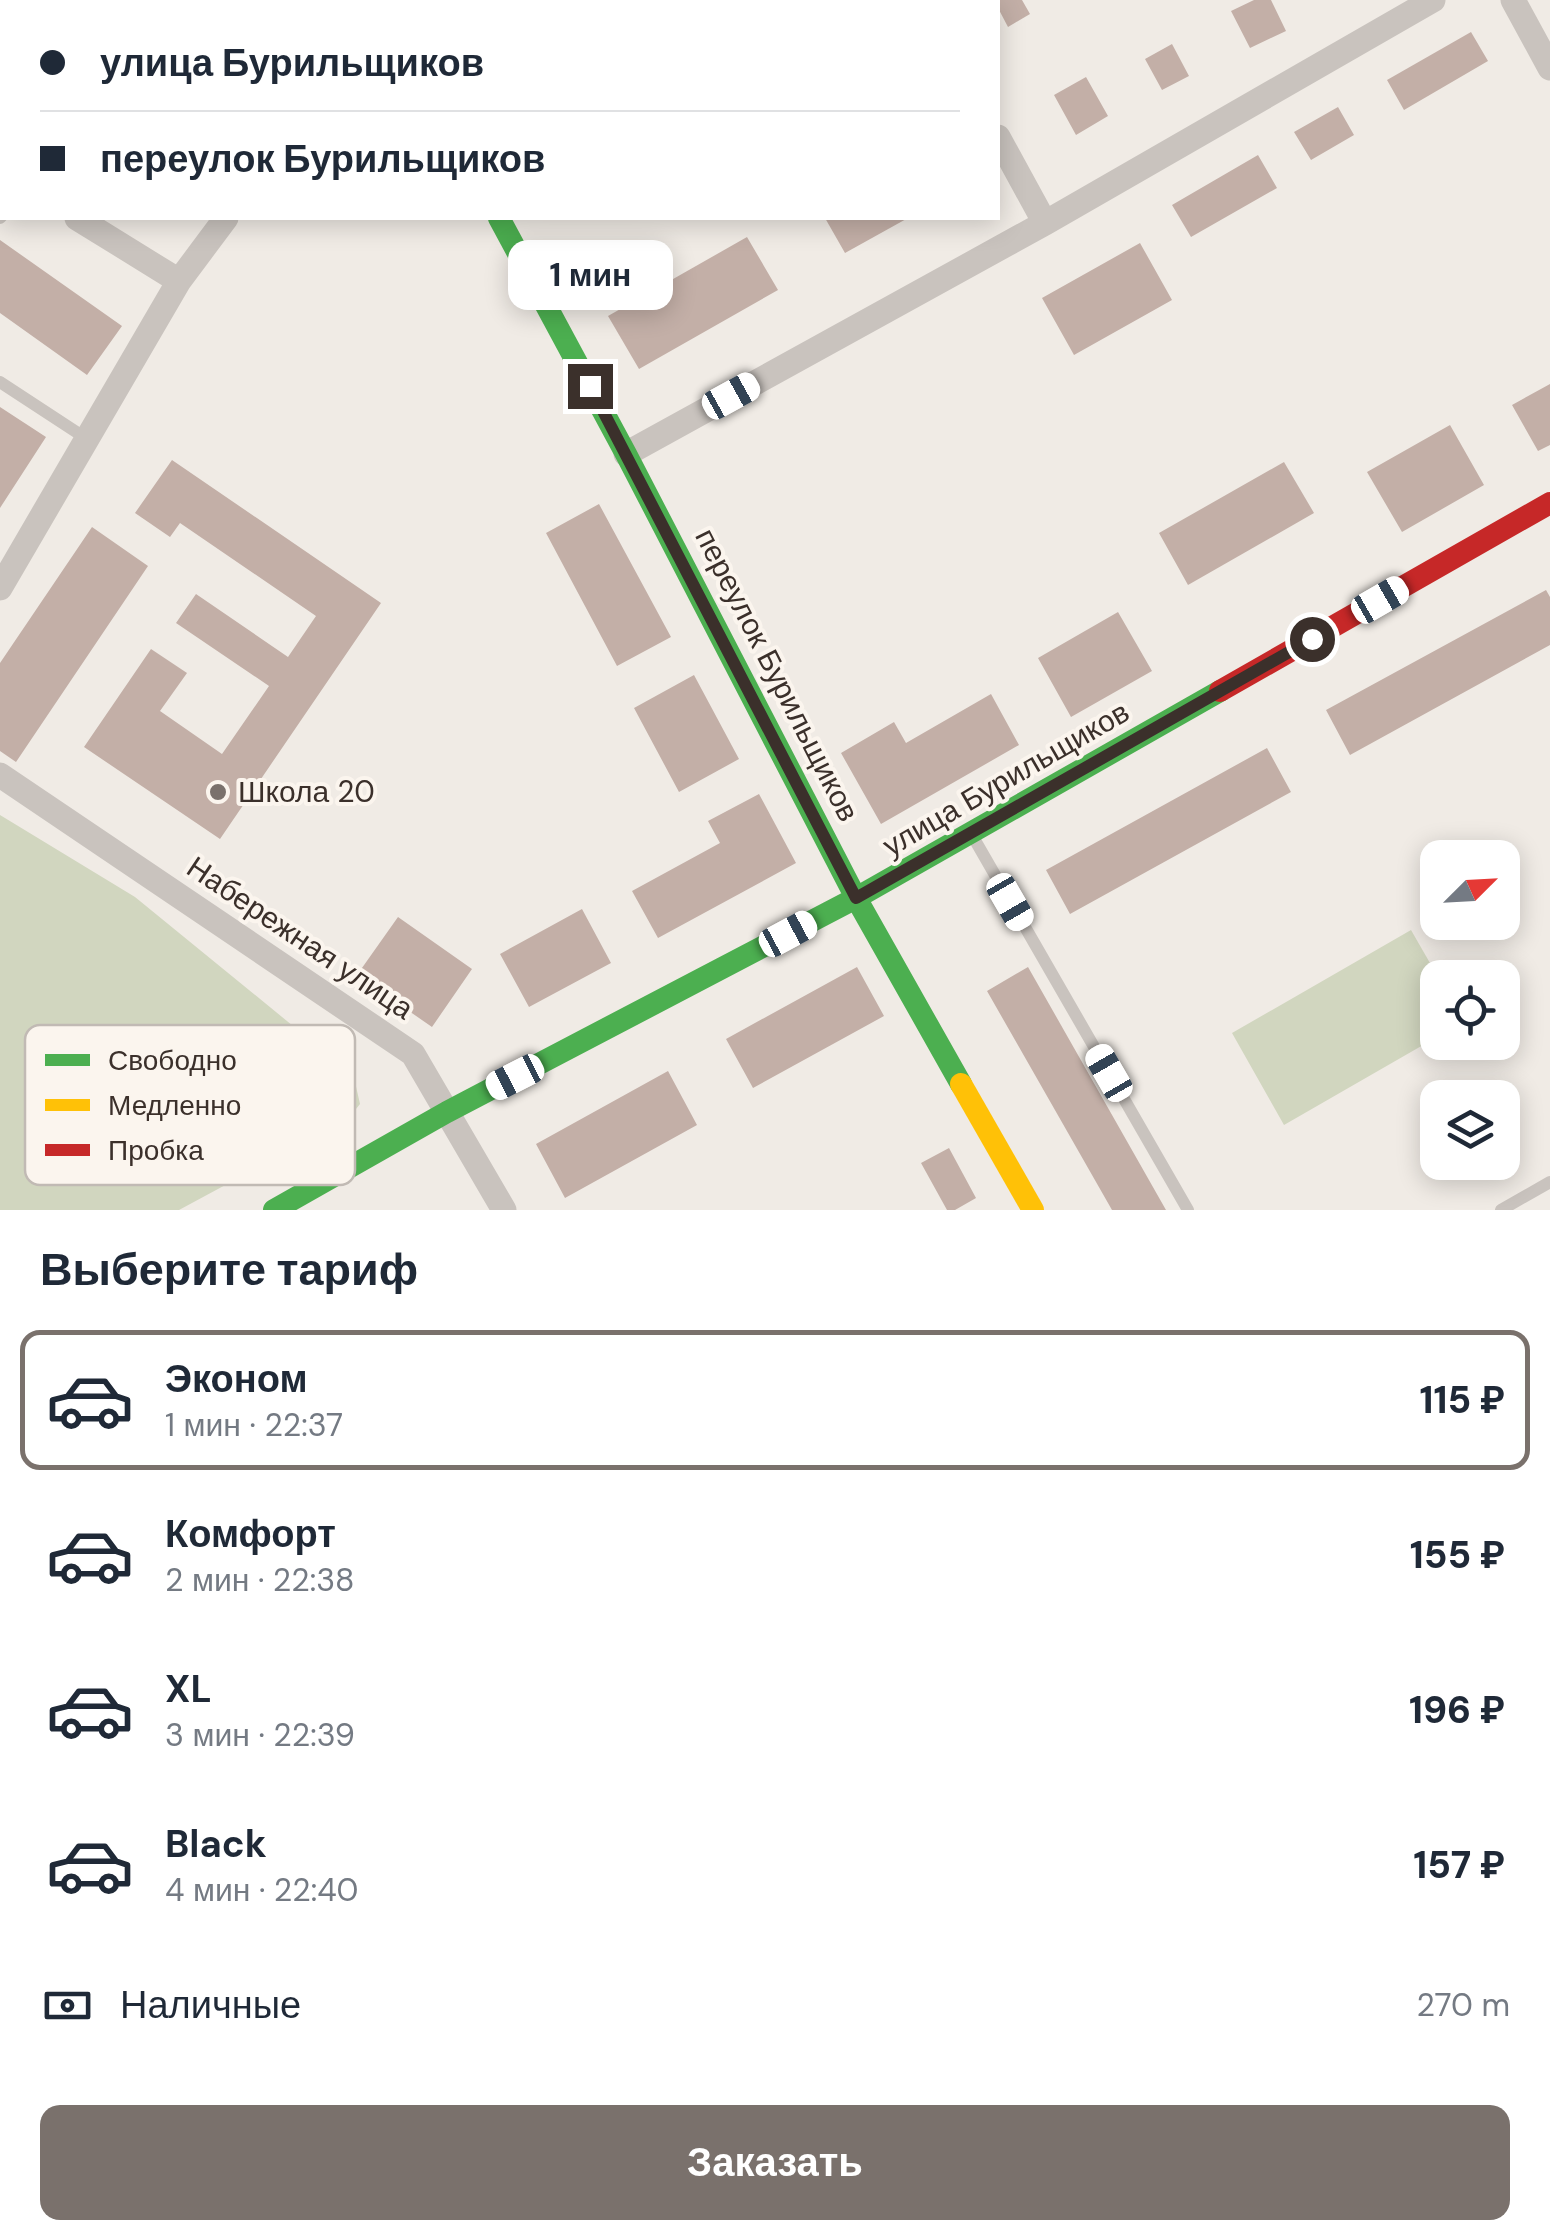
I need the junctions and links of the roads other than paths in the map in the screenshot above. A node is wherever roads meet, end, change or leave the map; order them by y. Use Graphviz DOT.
graph roads {
  1 [pos="1433,0"];
  2 [pos="1513,0"];
  3 [pos="1550,68"];
  4 [pos="1000,141"];
  5 [pos="80,220"];
  6 [pos="225,220"];
  7 [pos="501,220"];
  8 [pos="1045,223"];
  9 [pos="179,281"];
  10 [pos="0,382"];
  11 [pos="87,439"];
  12 [pos="626,454"];
  13 [pos="1550,503"];
  14 [pos="0,588"];
  15 [pos="0,775"];
  16 [pos="971,833"];
  17 [pos="856,898"];
  18 [pos="447,1112"];
  19 [pos="355,1164"];
  20 [pos="1550,1182"];
  21 [pos="318,1185"];
  22 [pos="274,1210"];
  23 [pos="504,1210"];
  24 [pos="1033,1210"];
  25 [pos="1188,1210"];
  26 [pos="1502,1210"];
  1 -- 8 [label="street"];
  2 -- 3 [label="street"];
  4 -- 8 [label="street"];
  5 -- 9 [label="street"];
  6 -- 9 [label="street"];
  7 -- 12 [label="street, переулок Бурильщиков"];
  8 -- 12 [label="street"];
  9 -- 11 [label="street"];
  10 -- 11 [label="lane"];
  11 -- 14 [label="street"];
  12 -- 17 [label="street, переулок Бурильщиков"];
  13 -- 16 [label="street, улица Бурильщиков"];
  15 -- 18 [label="street, Набережная улица"];
  16 -- 17 [label="street, улица Бурильщиков"];
  16 -- 25 [label="lane"];
  17 -- 18 [label="street, улица Бурильщиков"];
  17 -- 24 [label="street, переулок Бурильщиков"];
  18 -- 19 [label="street, улица Бурильщиков"];
  18 -- 23 [label="street, Набережная улица"];
  20 -- 26 [label="lane"];
  21 -- 22 [label="street, улица Бурильщиков"];
}
